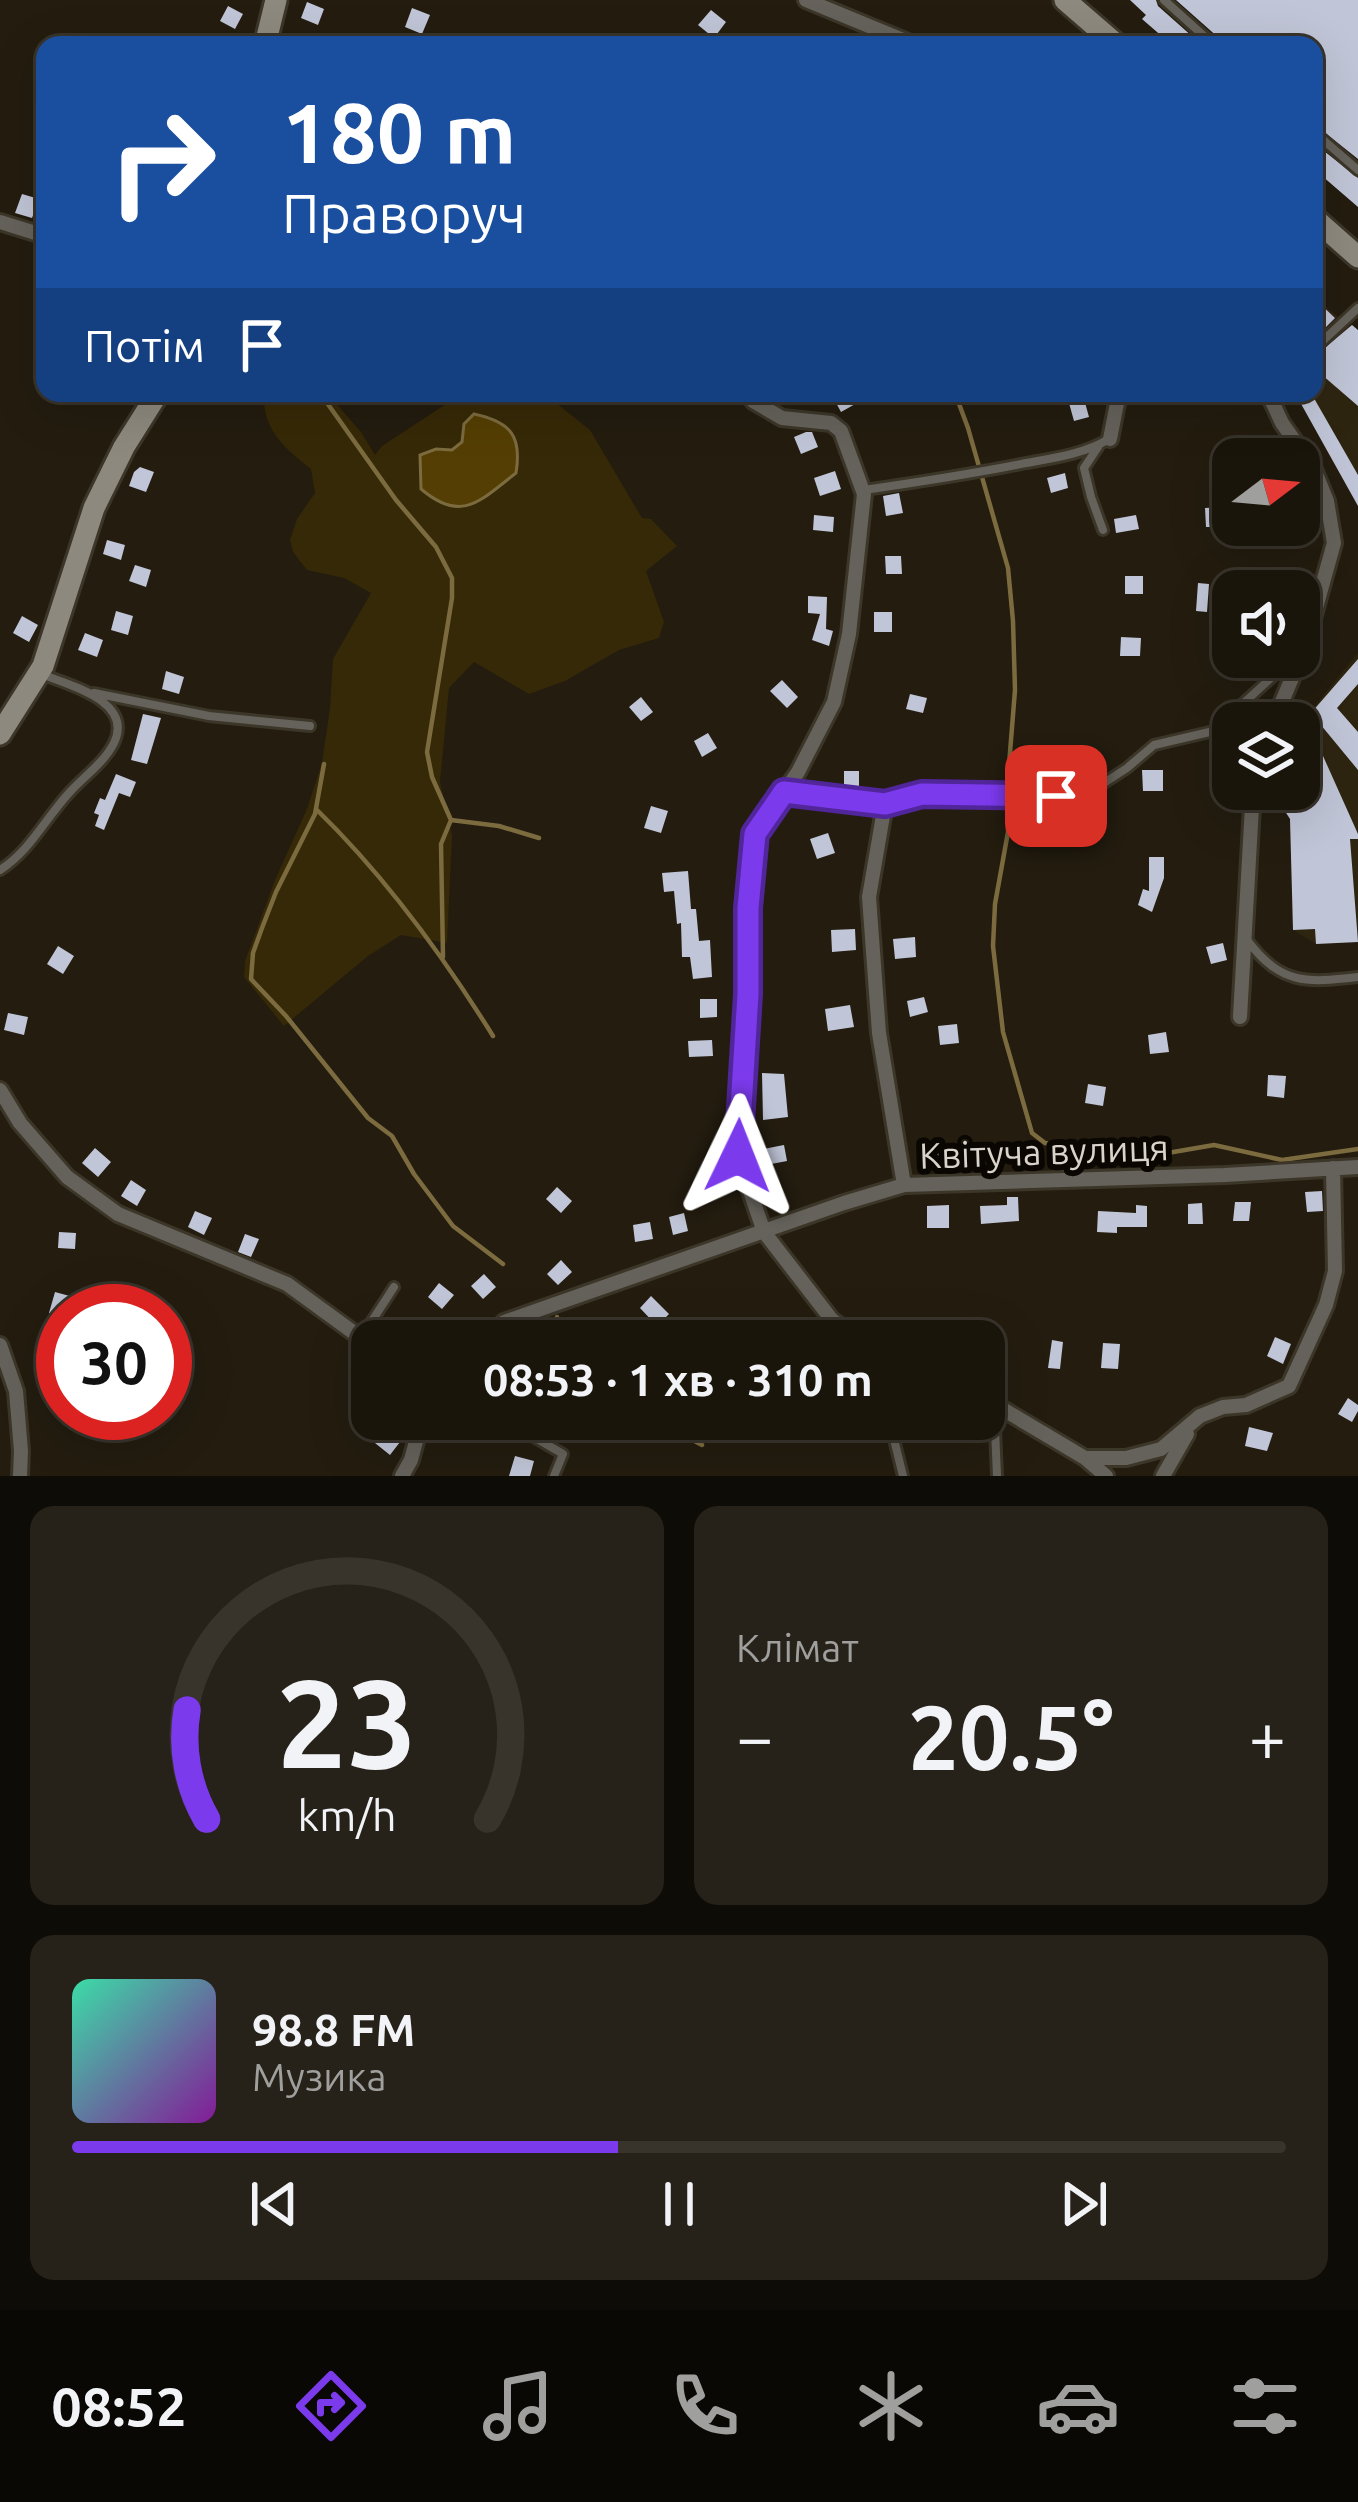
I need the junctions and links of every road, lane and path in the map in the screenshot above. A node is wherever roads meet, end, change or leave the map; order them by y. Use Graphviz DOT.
graph roads {
  1 [pos="276,0"];
  2 [pos="806,0"];
  3 [pos="1065,0"];
  4 [pos="1164,0"];
  5 [pos="267,36"];
  6 [pos="893,36"];
  7 [pos="1107,36"];
  8 [pos="1204,36"];
  9 [pos="1323,140"];
  10 [pos="1358,170"];
  11 [pos="0,222"];
  12 [pos="1323,226"];
  13 [pos="36,233"];
  14 [pos="1358,257"];
  15 [pos="1358,308"];
  16 [pos="1323,341"];
  17 [pos="152,402"];
  18 [pos="755,402"];
  19 [pos="1116,402"];
  20 [pos="1272,402"];
  21 [pos="1105,442"];
  22 [pos="864,490"];
  23 [pos="1103,530"];
  24 [pos="1320,587"];
  25 [pos="39,674"];
  26 [pos="1272,678"];
  27 [pos="87,692"];
  28 [pos="1247,702"];
  29 [pos="310,726"];
  30 [pos="1212,732"];
  31 [pos="0,734"];
  32 [pos="784,792"];
  33 [pos="885,804"];
  34 [pos="1252,810"];
  35 [pos="0,870"];
  36 [pos="1246,939"];
  37 [pos="1358,977"];
  38 [pos="1240,1017"];
  39 [pos="0,1090"];
  40 [pos="1358,1166"];
  41 [pos="1333,1168"];
  42 [pos="904,1185"];
  43 [pos="764,1232"];
  44 [pos="394,1287"];
  45 [pos="373,1320"];
  46 [pos="510,1320"];
  47 [pos="832,1320"];
  48 [pos="351,1331"];
  49 [pos="0,1345"];
  50 [pos="1005,1410"];
  51 [pos="1192,1424"];
  52 [pos="416,1440"];
  53 [pos="539,1440"];
  54 [pos="894,1440"];
  55 [pos="993,1440"];
  56 [pos="1085,1458"];
  57 [pos="406,1472"];
  58 [pos="20,1476"];
  59 [pos="554,1476"];
  60 [pos="903,1476"];
  61 [pos="997,1476"];
  62 [pos="1106,1476"];
  63 [pos="1163,1476"];
  1 -- 5 [label="street"];
  2 -- 6 [label="street"];
  3 -- 7 [label="street"];
  4 -- 8 [label="lane"];
  9 -- 10 [label="lane"];
  11 -- 13 [label="street"];
  12 -- 14 [label="street"];
  15 -- 16 [label="lane"];
  17 -- 25 [label="street"];
  18 -- 22 [label="street"];
  19 -- 21 [label="street"];
  20 -- 24 [label="street"];
  21 -- 22 [label="lane"];
  21 -- 23 [label="lane"];
  22 -- 32 [label="street"];
  25 -- 27 [label="lane"];
  25 -- 31 [label="street"];
  26 -- 28 [label="lane"];
  27 -- 29 [label="lane"];
  27 -- 35 [label="lane"];
  30 -- 33 [label="lane"];
  32 -- 33 [label="lane"];
  32 -- 43 [label="street"];
  33 -- 42 [label="street"];
  34 -- 36 [label="street"];
  36 -- 37 [label="lane"];
  36 -- 38 [label="street"];
  39 -- 48 [label="street"];
  40 -- 41 [label="street, Квітуча вулиця"];
  41 -- 42 [label="street, Квітуча вулиця"];
  41 -- 51 [label="street"];
  42 -- 43 [label="street, Квітуча вулиця"];
  43 -- 46 [label="street, Квітуча вулиця"];
  43 -- 47 [label="street"];
  44 -- 45 [label="lane"];
  49 -- 58 [label="street"];
  50 -- 56 [label="street"];
  51 -- 56 [label="street"];
  51 -- 63 [label="street"];
  52 -- 57 [label="street"];
  53 -- 59 [label="lane"];
  54 -- 60 [label="lane"];
  55 -- 61 [label="lane"];
  56 -- 62 [label="street"];
}
